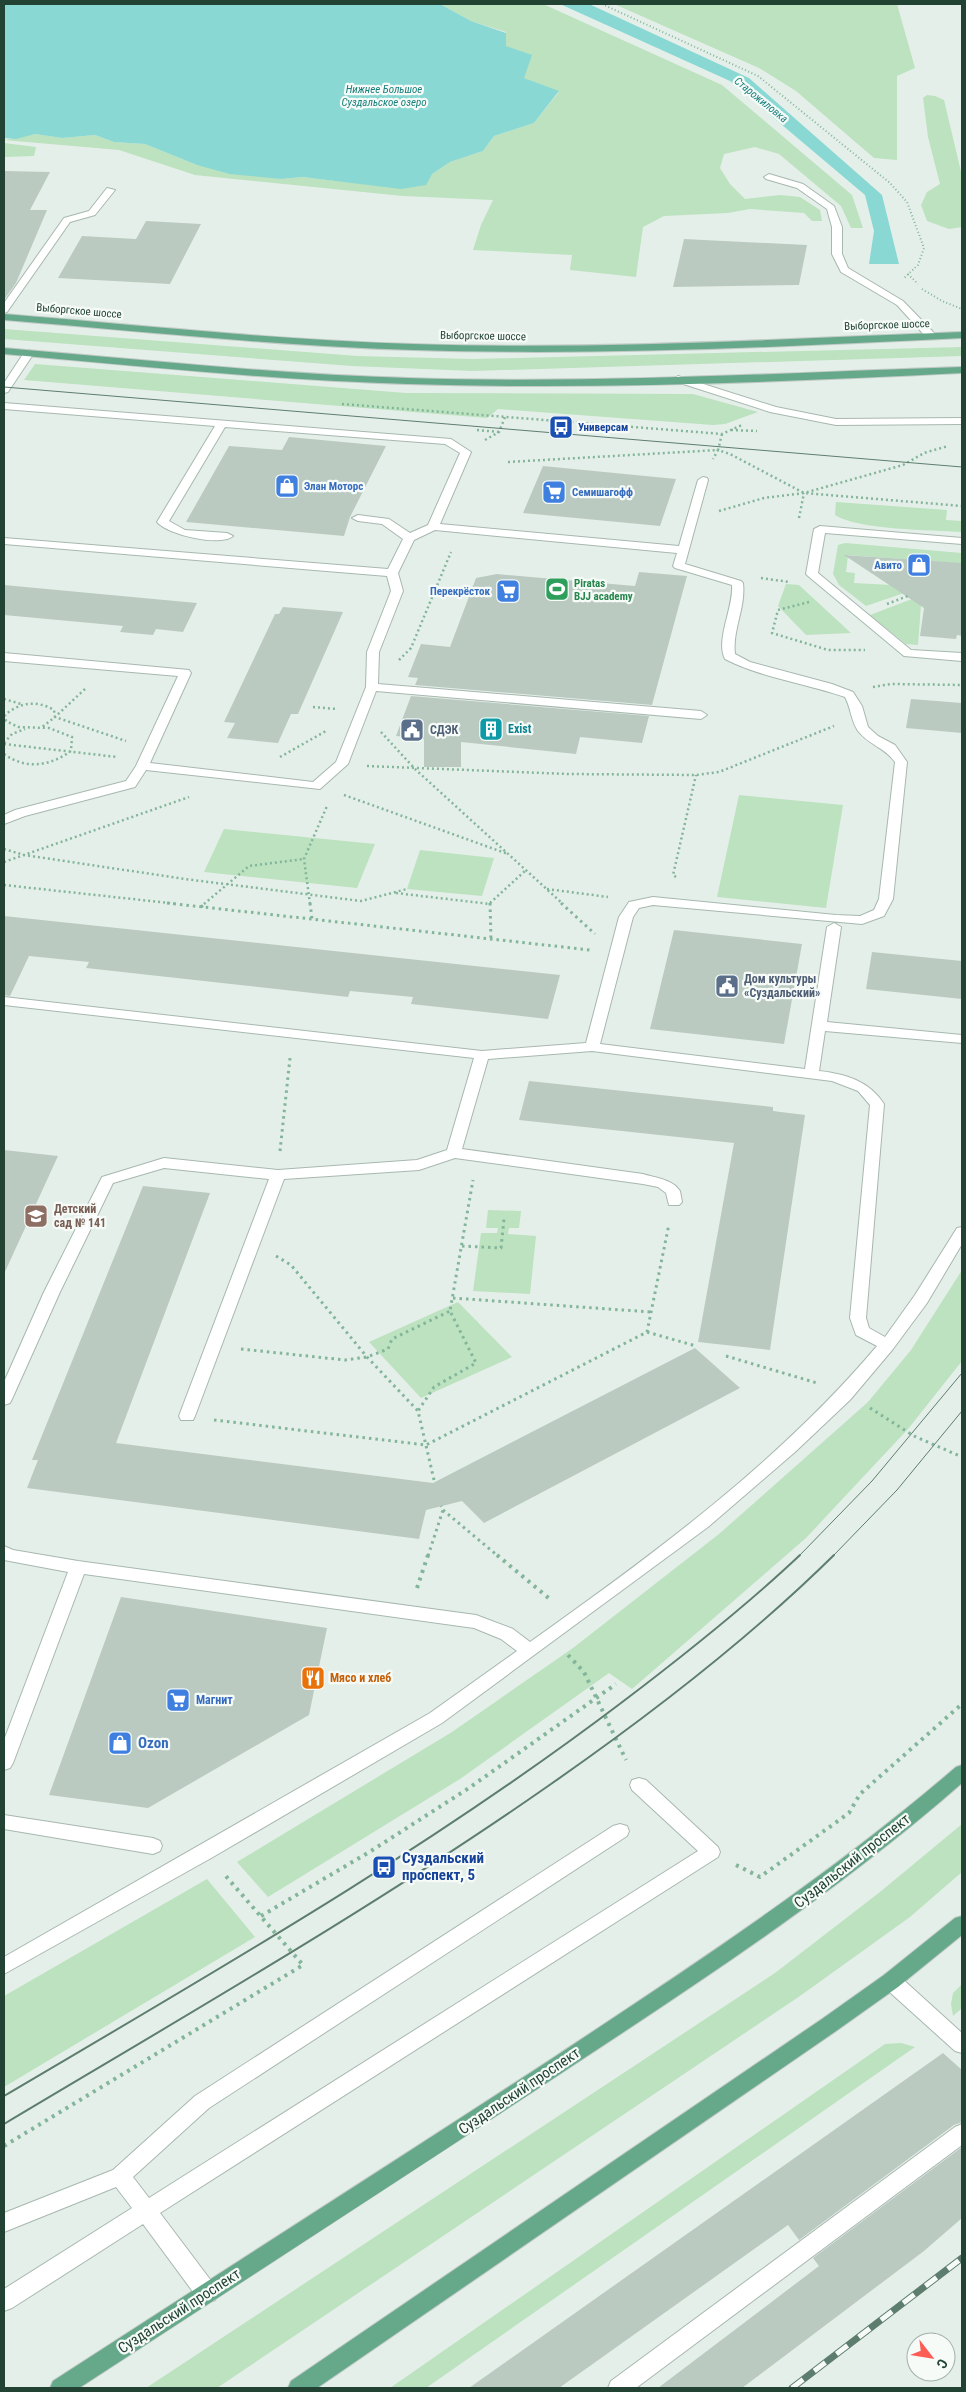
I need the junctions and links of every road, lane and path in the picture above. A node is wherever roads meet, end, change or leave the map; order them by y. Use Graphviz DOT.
graph roads {
  1 [pos="602,4"];
  2 [pos="769,177"];
  3 [pos="110,190"];
  4 [pos="908,274"];
  5 [pos="885,294"];
  6 [pos="962,309"];
  7 [pos="4,310"];
  8 [pos="4,318"];
  9 [pos="962,335"];
  10 [pos="932,336"];
  11 [pos="4,351"];
  12 [pos="29,353"];
  13 [pos="962,370"];
  14 [pos="678,379"];
  15 [pos="4,390"];
  16 [pos="4,406"];
  17 [pos="962,420"];
  18 [pos="222,423"];
  19 [pos="954,444"];
  20 [pos="718,450"];
  21 [pos="466,452"];
  22 [pos="508,462"];
  23 [pos="703,480"];
  24 [pos="804,494"];
  25 [pos="962,506"];
  26 [pos="358,518"];
  27 [pos="692,519"];
  28 [pos="433,527"];
  29 [pos="227,536"];
  30 [pos="409,538"];
  31 [pos="4,541"];
  32 [pos="962,541"];
  33 [pos="453,546"];
  34 [pos="684,550"];
  35 [pos="392,573"];
  36 [pos="908,596"];
  37 [pos="811,602"];
  38 [pos="884,605"];
  39 [pos="866,650"];
  40 [pos="4,657"];
  41 [pos="962,657"];
  42 [pos="109,666"];
  43 [pos="962,686"];
  44 [pos="372,687"];
  45 [pos="849,695"];
  46 [pos="4,699"];
  47 [pos="22,704"];
  48 [pos="362,711"];
  49 [pos="701,714"];
  50 [pos="55,717"];
  51 [pos="858,717"];
  52 [pos="42,727"];
  53 [pos="26,728"];
  54 [pos="4,743"];
  55 [pos="150,749"];
  56 [pos="71,751"];
  57 [pos="4,754"];
  58 [pos="342,764"];
  59 [pos="142,766"];
  60 [pos="415,769"];
  61 [pos="696,775"];
  62 [pos="316,786"];
  63 [pos="334,792"];
  64 [pos="4,820"];
  65 [pos="4,849"];
  66 [pos="510,855"];
  67 [pos="304,859"];
  68 [pos="526,870"];
  69 [pos="225,884"];
  70 [pos="4,885"];
  71 [pos="407,889"];
  72 [pos="547,889"];
  73 [pos="393,892"];
  74 [pos="310,895"];
  75 [pos="490,903"];
  76 [pos="634,905"];
  77 [pos="699,905"];
  78 [pos="201,907"];
  79 [pos="312,919"];
  80 [pos="834,927"];
  81 [pos="491,939"];
  82 [pos="615,953"];
  83 [pos="4,1001"];
  84 [pos="820,1026"];
  85 [pos="293,1032"];
  86 [pos="962,1039"];
  87 [pos="592,1047"];
  88 [pos="482,1055"];
  89 [pos="812,1073"];
  90 [pos="454,1153"];
  91 [pos="477,1158"];
  92 [pos="278,1175"];
  93 [pos="674,1202"];
  94 [pos="504,1219"];
  95 [pos="962,1232"];
  96 [pos="252,1241"];
  97 [pos="462,1246"];
  98 [pos="453,1298"];
  99 [pos="450,1311"];
  100 [pos="651,1312"];
  101 [pos="647,1332"];
  102 [pos="887,1345"];
  103 [pos="214,1346"];
  104 [pos="696,1346"];
  105 [pos="726,1356"];
  106 [pos="367,1358"];
  107 [pos="817,1383"];
  108 [pos="4,1399"];
  109 [pos="866,1406"];
  110 [pos="418,1411"];
  111 [pos="187,1416"];
  112 [pos="426,1445"];
  113 [pos="962,1457"];
  114 [pos="434,1480"];
  115 [pos="4,1552"];
  116 [pos="78,1568"];
  117 [pos="551,1600"];
  118 [pos="409,1613"];
  119 [pos="548,1638"];
  120 [pos="530,1651"];
  121 [pos="616,1684"];
  122 [pos="598,1697"];
  123 [pos="962,1704"];
  124 [pos="4,1763"];
  125 [pos="962,1772"];
  126 [pos="638,1786"];
  127 [pos="4,1822"];
  128 [pos="620,1831"];
  129 [pos="153,1846"];
  130 [pos="711,1852"];
  131 [pos="221,1869"];
  132 [pos="261,1916"];
  133 [pos="962,1924"];
  134 [pos="4,1966"];
  135 [pos="892,1981"];
  136 [pos="962,2046"];
  137 [pos="962,2133"];
  138 [pos="4,2146"];
  139 [pos="120,2176"];
  140 [pos="146,2211"];
  141 [pos="4,2223"];
  142 [pos="207,2293"];
  143 [pos="4,2301"];
  144 [pos="61,2388"];
  145 [pos="299,2388"];
  146 [pos="619,2388"];
  1 -- 4 [label="path"];
  2 -- 5 [label="street"];
  3 -- 7 [label="street"];
  4 -- 5 [label="path"];
  4 -- 6 [label="path"];
  5 -- 10 [label="street"];
  8 -- 10 [label="main road, Выборгское шоссе"];
  9 -- 10 [label="main road, Выборгское шоссе"];
  11 -- 12 [label="main road"];
  12 -- 14 [label="main road"];
  12 -- 15 [label="street"];
  13 -- 14 [label="main road"];
  14 -- 17 [label="street"];
  16 -- 18 [label="street"];
  18 -- 21 [label="street"];
  18 -- 29 [label="street"];
  19 -- 24 [label="path"];
  20 -- 21 [label="path"];
  20 -- 22 [label="path"];
  20 -- 24 [label="path"];
  21 -- 28 [label="street"];
  23 -- 27 [label="street"];
  24 -- 25 [label="path"];
  24 -- 27 [label="path"];
  26 -- 30 [label="street"];
  27 -- 34 [label="street"];
  28 -- 30 [label="street"];
  28 -- 34 [label="street"];
  30 -- 35 [label="street"];
  31 -- 35 [label="street"];
  32 -- 41 [label="street"];
  33 -- 44 [label="path"];
  34 -- 45 [label="street"];
  35 -- 44 [label="street"];
  36 -- 38 [label="path"];
  37 -- 39 [label="path"];
  40 -- 42 [label="street"];
  42 -- 50 [label="path"];
  42 -- 55 [label="street"];
  43 -- 45 [label="path"];
  44 -- 48 [label="street"];
  44 -- 49 [label="street"];
  45 -- 51 [label="street"];
  46 -- 47 [label="path"];
  47 -- 50 [label="path"];
  47 -- 53 [label="path"];
  48 -- 58 [label="street"];
  48 -- 60 [label="path"];
  50 -- 52 [label="path"];
  50 -- 55 [label="path"];
  51 -- 61 [label="path"];
  51 -- 77 [label="street"];
  52 -- 53 [label="path"];
  52 -- 56 [label="path"];
  53 -- 54 [label="path"];
  54 -- 56 [label="path"];
  55 -- 59 [label="street"];
  56 -- 57 [label="path"];
  56 -- 59 [label="path"];
  58 -- 60 [label="path"];
  58 -- 62 [label="street"];
  59 -- 62 [label="street"];
  59 -- 64 [label="street"];
  60 -- 61 [label="path"];
  60 -- 66 [label="path"];
  61 -- 77 [label="path"];
  62 -- 63 [label="path"];
  63 -- 66 [label="path"];
  63 -- 67 [label="path"];
  65 -- 69 [label="path"];
  66 -- 68 [label="path"];
  67 -- 69 [label="path"];
  67 -- 74 [label="path"];
  68 -- 72 [label="path"];
  68 -- 75 [label="path"];
  69 -- 74 [label="path"];
  69 -- 78 [label="path"];
  70 -- 78 [label="path"];
  71 -- 73 [label="path"];
  72 -- 76 [label="path"];
  72 -- 82 [label="path"];
  73 -- 74 [label="path"];
  73 -- 75 [label="path"];
  74 -- 79 [label="path"];
  75 -- 81 [label="path"];
  76 -- 77 [label="street"];
  76 -- 82 [label="street"];
  78 -- 79 [label="path"];
  79 -- 81 [label="path"];
  80 -- 84 [label="street"];
  81 -- 82 [label="path"];
  82 -- 87 [label="street"];
  83 -- 85 [label="street"];
  84 -- 86 [label="street"];
  84 -- 89 [label="street"];
  85 -- 88 [label="street"];
  85 -- 92 [label="path"];
  87 -- 88 [label="street"];
  87 -- 89 [label="street"];
  88 -- 90 [label="street"];
  89 -- 102 [label="street"];
  90 -- 91 [label="street"];
  90 -- 92 [label="street"];
  91 -- 93 [label="street"];
  91 -- 97 [label="path"];
  92 -- 96 [label="street"];
  92 -- 108 [label="street"];
  93 -- 100 [label="path"];
  94 -- 97 [label="path"];
  95 -- 102 [label="street"];
  96 -- 103 [label="street"];
  96 -- 106 [label="path"];
  97 -- 98 [label="path"];
  98 -- 99 [label="path"];
  98 -- 100 [label="path"];
  99 -- 106 [label="path"];
  99 -- 110 [label="path"];
  100 -- 101 [label="path"];
  101 -- 104 [label="path"];
  101 -- 112 [label="path"];
  102 -- 119 [label="street"];
  103 -- 106 [label="path"];
  103 -- 111 [label="street"];
  105 -- 107 [label="path"];
  106 -- 110 [label="path"];
  109 -- 113 [label="path"];
  110 -- 112 [label="path"];
  111 -- 112 [label="path"];
  112 -- 114 [label="path"];
  115 -- 116 [label="street"];
  116 -- 118 [label="street"];
  116 -- 124 [label="street"];
  117 -- 118 [label="path"];
  118 -- 120 [label="street"];
  119 -- 120 [label="street"];
  119 -- 122 [label="path"];
  120 -- 134 [label="street"];
  121 -- 122 [label="path"];
  122 -- 126 [label="path"];
  122 -- 132 [label="path"];
  123 -- 130 [label="path"];
  125 -- 142 [label="main road, Суздальский проспект"];
  126 -- 130 [label="street"];
  127 -- 129 [label="street"];
  128 -- 139 [label="street"];
  130 -- 140 [label="street"];
  131 -- 132 [label="path"];
  132 -- 138 [label="path"];
  133 -- 135 [label="main road"];
  135 -- 136 [label="street"];
  135 -- 145 [label="main road"];
  137 -- 146 [label="street"];
  139 -- 140 [label="street"];
  139 -- 141 [label="street"];
  140 -- 142 [label="street"];
  140 -- 143 [label="street"];
  142 -- 144 [label="main road, Суздальский проспект"];
}
